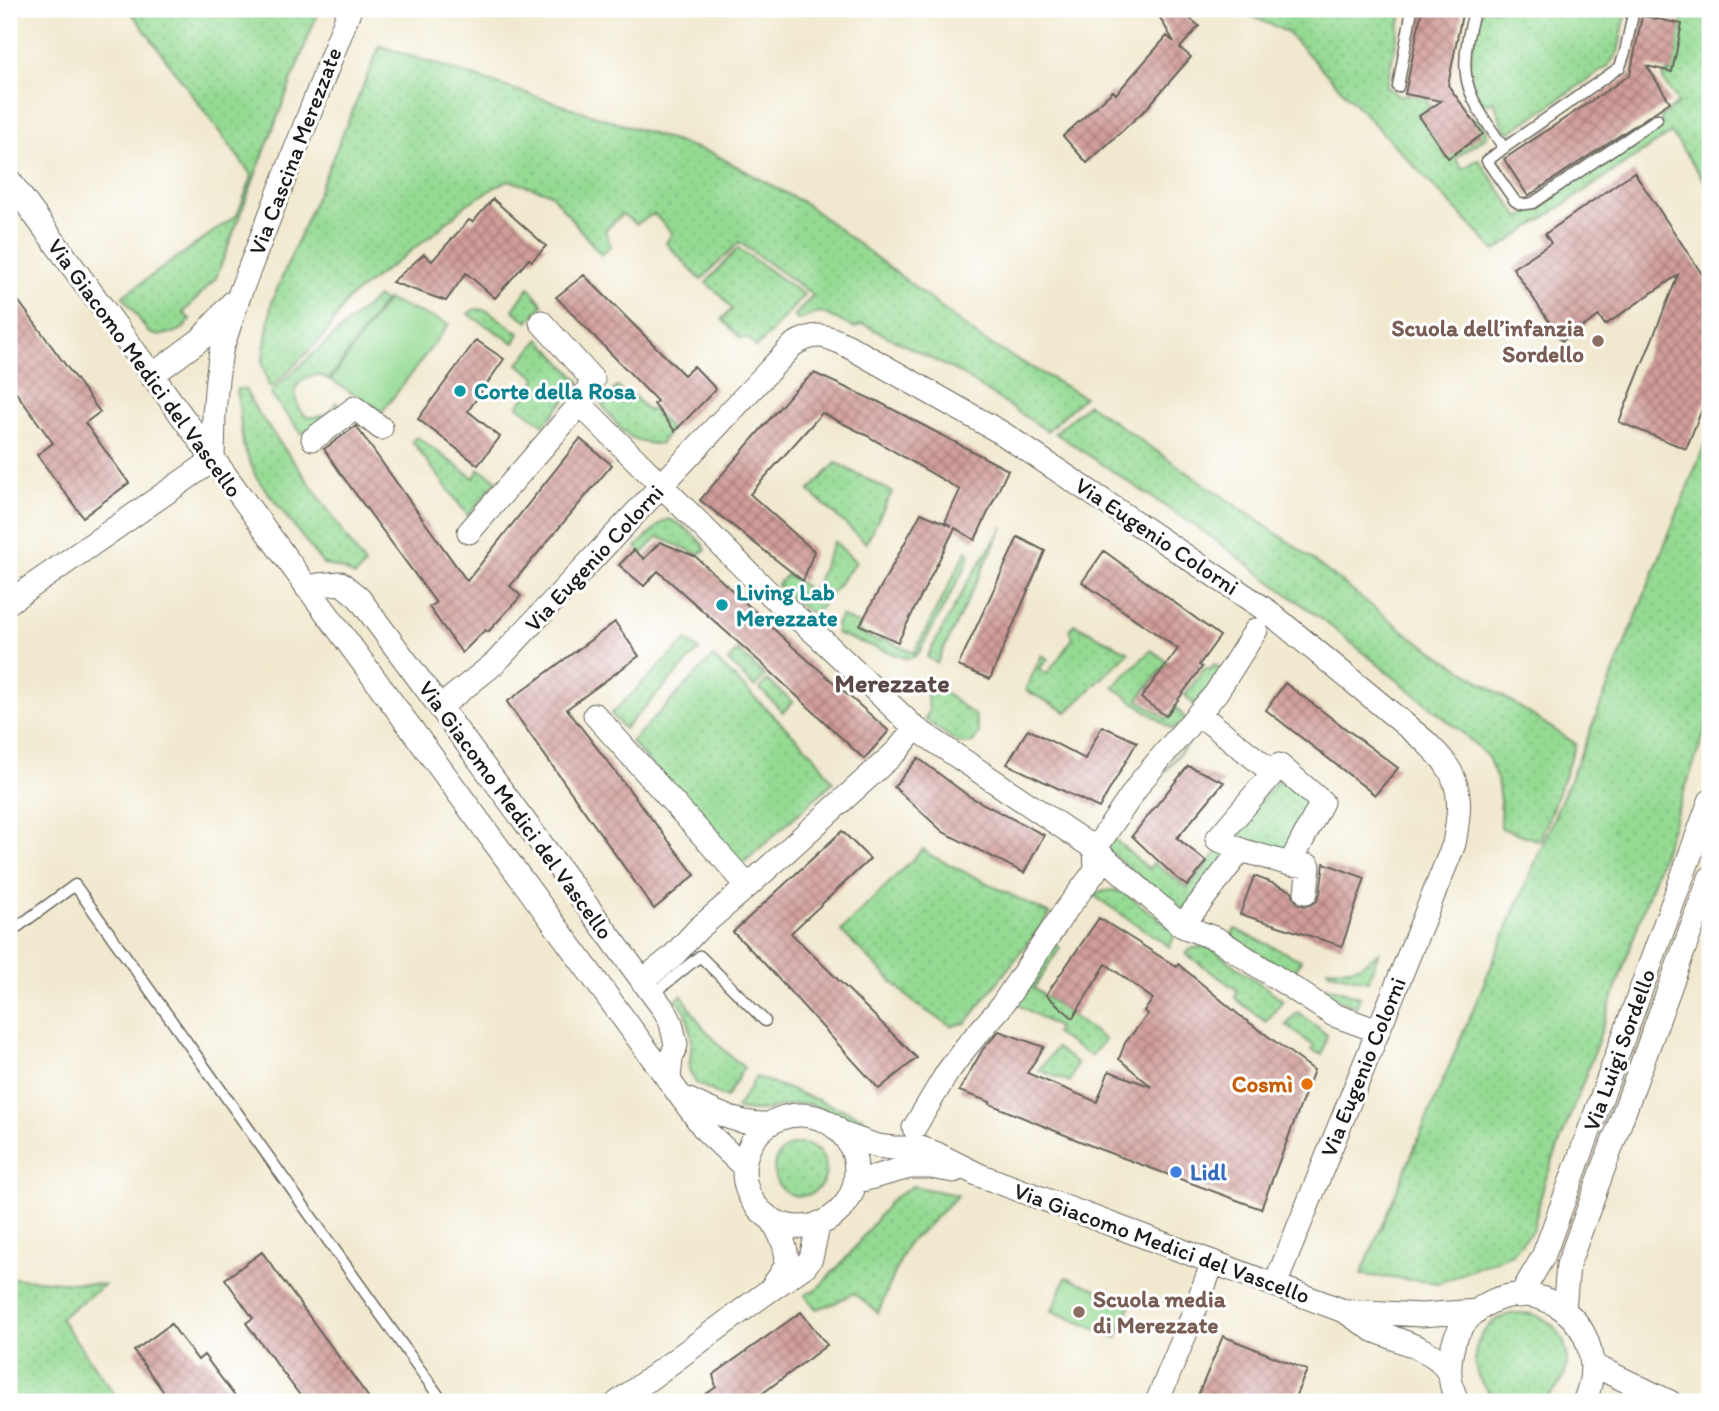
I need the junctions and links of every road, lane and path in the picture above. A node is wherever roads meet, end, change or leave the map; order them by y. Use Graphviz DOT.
graph roads {
  1 [pos="350,9"];
  2 [pos="1412,9"];
  3 [pos="1475,9"];
  4 [pos="1634,9"];
  5 [pos="1398,87"];
  6 [pos="1657,118"];
  7 [pos="1504,148"];
  8 [pos="9,180"];
  9 [pos="240,293"];
  10 [pos="541,322"];
  11 [pos="151,376"];
  12 [pos="580,404"];
  13 [pos="381,428"];
  14 [pos="313,439"];
  15 [pos="213,460"];
  16 [pos="662,485"];
  17 [pos="469,532"];
  18 [pos="307,588"];
  19 [pos="9,602"];
  20 [pos="1256,630"];
  21 [pos="440,707"];
  22 [pos="1199,714"];
  23 [pos="595,715"];
  24 [pos="915,728"];
  25 [pos="1273,774"];
  26 [pos="1710,801"];
  27 [pos="1094,849"];
  28 [pos="1241,850"];
  29 [pos="1290,864"];
  30 [pos="1710,878"];
  31 [pos="748,886"];
  32 [pos="1306,892"];
  33 [pos="1182,926"];
  34 [pos="9,933"];
  35 [pos="647,987"];
  36 [pos="765,1021"];
  37 [pos="1378,1031"];
  38 [pos="675,1088"];
  39 [pos="768,1124"];
  40 [pos="914,1128"];
  41 [pos="843,1134"];
  42 [pos="743,1166"];
  43 [pos="979,1175"];
  44 [pos="855,1182"];
  45 [pos="772,1220"];
  46 [pos="819,1223"];
  47 [pos="1213,1262"];
  48 [pos="1275,1285"];
  49 [pos="771,1289"];
  50 [pos="1520,1296"];
  51 [pos="1564,1310"];
  52 [pos="1344,1311"];
  53 [pos="1477,1311"];
  54 [pos="1593,1365"];
  55 [pos="1449,1373"];
  56 [pos="443,1402"];
  57 [pos="618,1402"];
  58 [pos="1157,1402"];
  59 [pos="1458,1402"];
  60 [pos="1584,1402"];
  61 [pos="1670,1402"];
  1 -- 9 [label="street, Via Cascina Merezzate"];
  2 -- 5 [label="lane"];
  3 -- 7 [label="lane"];
  4 -- 7 [label="lane"];
  6 -- 7 [label="lane"];
  8 -- 11 [label="street, Via Giacomo Medici del Vascello"];
  9 -- 11 [label="street"];
  9 -- 15 [label="street"];
  10 -- 12 [label="street"];
  11 -- 15 [label="street, Via Giacomo Medici del Vascello"];
  12 -- 16 [label="street"];
  12 -- 17 [label="street"];
  13 -- 14 [label="street"];
  15 -- 18 [label="street, Via Giacomo Medici del Vascello"];
  15 -- 19 [label="street"];
  16 -- 21 [label="street, Via Eugenio Colorni"];
  16 -- 24 [label="street"];
  16 -- 37 [label="street, Via Eugenio Colorni"];
  18 -- 21 [label="street, Via Giacomo Medici del Vascello"];
  18 -- 38 [label="street, Via Giacomo Medici del Vascello"];
  20 -- 22 [label="street"];
  21 -- 35 [label="street, Via Giacomo Medici del Vascello"];
  22 -- 25 [label="street"];
  22 -- 27 [label="street"];
  23 -- 31 [label="street"];
  24 -- 27 [label="street"];
  24 -- 31 [label="street"];
  25 -- 28 [label="street"];
  25 -- 29 [label="street"];
  26 -- 50 [label="street, Via Luigi Sordello"];
  27 -- 33 [label="street"];
  27 -- 40 [label="street"];
  28 -- 29 [label="street"];
  28 -- 33 [label="street"];
  29 -- 32 [label="street"];
  30 -- 51 [label="street, Via Luigi Sordello"];
  31 -- 35 [label="street"];
  33 -- 37 [label="street"];
  34 -- 56 [label="lane"];
  35 -- 36 [label="lane"];
  35 -- 38 [label="street, Via Giacomo Medici del Vascello"];
  37 -- 48 [label="street, Via Eugenio Colorni"];
  38 -- 39 [label="street"];
  38 -- 42 [label="street, Via Giacomo Medici del Vascello"];
  39 -- 41 [label="street"];
  39 -- 42 [label="street"];
  41 -- 43 [label="street, Via Giacomo Medici del Vascello"];
  41 -- 44 [label="street"];
  42 -- 45 [label="street"];
  43 -- 44 [label="street, Via Giacomo Medici del Vascello"];
  43 -- 47 [label="street, Via Giacomo Medici del Vascello"];
  44 -- 46 [label="street"];
  45 -- 46 [label="street"];
  45 -- 49 [label="street"];
  46 -- 49 [label="street"];
  47 -- 48 [label="street, Via Giacomo Medici del Vascello"];
  47 -- 58 [label="street"];
  48 -- 52 [label="street, Via Giacomo Medici del Vascello"];
  49 -- 57 [label="street"];
  50 -- 51 [label="street"];
  50 -- 53 [label="street"];
  51 -- 54 [label="street"];
  52 -- 53 [label="street, Via Giacomo Medici del Vascello"];
  52 -- 55 [label="street, Via Giacomo Medici del Vascello"];
  53 -- 55 [label="street"];
  54 -- 60 [label="street"];
  54 -- 61 [label="street"];
  55 -- 59 [label="street"];
}
